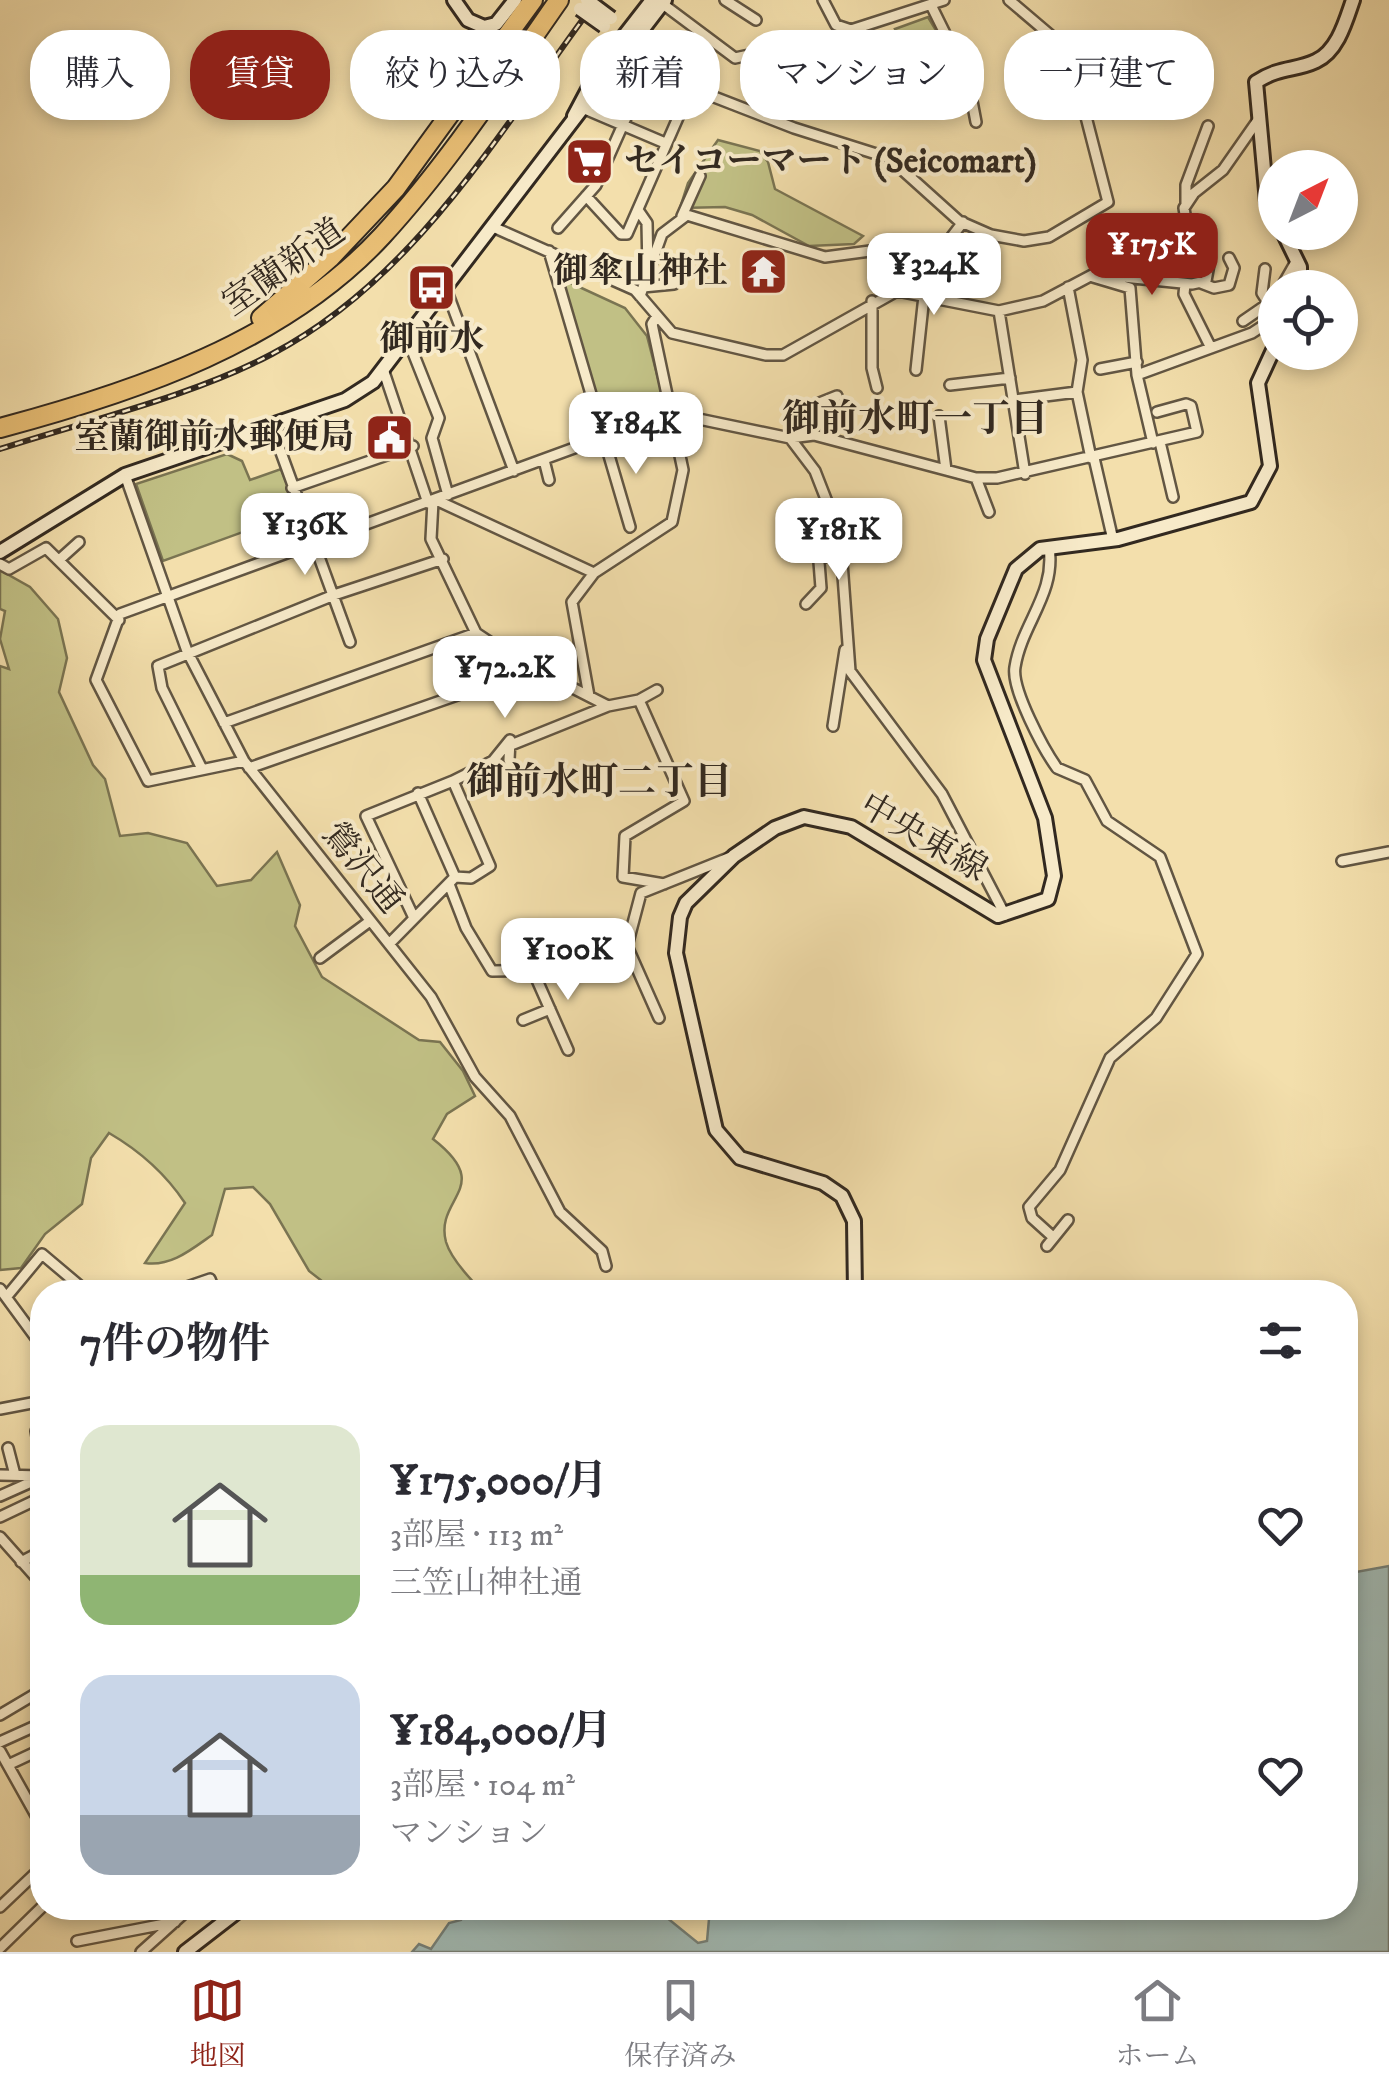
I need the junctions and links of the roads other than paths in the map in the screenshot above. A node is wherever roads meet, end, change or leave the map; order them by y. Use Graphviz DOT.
graph roads {
  1 [pos="454,0"];
  2 [pos="515,0"];
  3 [pos="533,0"];
  4 [pos="547,0"];
  5 [pos="726,0"];
  6 [pos="822,0"];
  7 [pos="944,0"];
  8 [pos="1010,0"];
  9 [pos="1353,0"];
  10 [pos="659,1"];
  11 [pos="573,2"];
  12 [pos="931,5"];
  13 [pos="756,20"];
  14 [pos="614,30"];
  15 [pos="632,30"];
  16 [pos="740,57"];
  17 [pos="720,99"];
  18 [pos="579,113"];
  19 [pos="1260,117"];
  20 [pos="625,120"];
  21 [pos="676,120"];
  22 [pos="976,122"];
  23 [pos="622,126"];
  24 [pos="1208,126"];
  25 [pos="666,143"];
  26 [pos="1263,150"];
  27 [pos="700,176"];
  28 [pos="586,196"];
  29 [pos="1186,202"];
  30 [pos="638,210"];
  31 [pos="682,216"];
  32 [pos="963,222"];
  33 [pos="493,227"];
  34 [pos="558,228"];
  35 [pos="1292,250"];
  36 [pos="549,252"];
  37 [pos="896,258"];
  38 [pos="1229,258"];
  39 [pos="1297,260"];
  40 [pos="1292,270"];
  41 [pos="1298,270"];
  42 [pos="649,272"];
  43 [pos="1090,276"];
  44 [pos="1201,283"];
  45 [pos="674,284"];
  46 [pos="1185,284"];
  47 [pos="1068,287"];
  48 [pos="446,290"];
  49 [pos="906,291"];
  50 [pos="642,292"];
  51 [pos="924,296"];
  52 [pos="872,301"];
  53 [pos="1000,311"];
  54 [pos="1258,311"];
  55 [pos="657,316"];
  56 [pos="261,318"];
  57 [pos="1243,321"];
  58 [pos="1258,329"];
  59 [pos="408,340"];
  60 [pos="1211,348"];
  61 [pos="1137,362"];
  62 [pos="1100,369"];
  63 [pos="916,370"];
  64 [pos="1264,370"];
  65 [pos="384,372"];
  66 [pos="1138,375"];
  67 [pos="1010,378"];
  68 [pos="950,384"];
  69 [pos="877,388"];
  70 [pos="1077,392"];
  71 [pos="837,396"];
  72 [pos="1014,400"];
  73 [pos="1157,412"];
  74 [pos="670,413"];
  75 [pos="939,416"];
  76 [pos="0,417"];
  77 [pos="838,417"];
  78 [pos="271,425"];
  79 [pos="0,428"];
  80 [pos="808,434"];
  81 [pos="793,436"];
  82 [pos="604,438"];
  83 [pos="1156,442"];
  84 [pos="412,446"];
  85 [pos="1093,458"];
  86 [pos="544,460"];
  87 [pos="946,470"];
  88 [pos="514,471"];
  89 [pos="1025,474"];
  90 [pos="125,475"];
  91 [pos="976,478"];
  92 [pos="549,480"];
  93 [pos="292,488"];
  94 [pos="448,495"];
  95 [pos="1173,497"];
  96 [pos="432,501"];
  97 [pos="989,512"];
  98 [pos="630,527"];
  99 [pos="840,535"];
  100 [pos="1113,540"];
  101 [pos="79,542"];
  102 [pos="312,545"];
  103 [pos="1049,548"];
  104 [pos="0,552"];
  105 [pos="443,559"];
  106 [pos="59,560"];
  107 [pos="0,564"];
  108 [pos="594,573"];
  109 [pos="166,596"];
  110 [pos="334,596"];
  111 [pos="806,604"];
  112 [pos="119,620"];
  113 [pos="476,633"];
  114 [pos="350,642"];
  115 [pos="846,647"];
  116 [pos="187,651"];
  117 [pos="512,658"];
  118 [pos="657,690"];
  119 [pos="589,696"];
  120 [pos="638,700"];
  121 [pos="608,706"];
  122 [pos="224,723"];
  123 [pos="834,726"];
  124 [pos="511,745"];
  125 [pos="247,765"];
  126 [pos="202,768"];
  127 [pos="453,780"];
  128 [pos="521,787"];
  129 [pos="418,793"];
  130 [pos="1389,852"];
  131 [pos="734,856"];
  132 [pos="1342,861"];
  133 [pos="452,881"];
  134 [pos="664,884"];
  135 [pos="1005,915"];
  136 [pos="414,918"];
  137 [pos="370,921"];
  138 [pos="389,944"];
  139 [pos="626,946"];
  140 [pos="320,958"];
  141 [pos="533,972"];
  142 [pos="550,1009"];
  143 [pos="659,1018"];
  144 [pos="522,1020"];
  145 [pos="568,1050"];
  146 [pos="1068,1220"];
  147 [pos="606,1266"];
  148 [pos="72,1280"];
  149 [pos="856,1280"];
  150 [pos="4,1292"];
  151 [pos="30,1328"];
  152 [pos="30,1403"];
  153 [pos="0,1409"];
  154 [pos="8,1448"];
  155 [pos="16,1475"];
  156 [pos="0,1476"];
  157 [pos="30,1476"];
  158 [pos="30,1482"];
  159 [pos="0,1496"];
  160 [pos="30,1503"];
  161 [pos="0,1517"];
  162 [pos="0,1537"];
  163 [pos="30,1557"];
  164 [pos="21,1562"];
  165 [pos="30,1571"];
  166 [pos="30,1697"];
  167 [pos="0,1715"];
  168 [pos="30,1728"];
  169 [pos="0,1742"];
  170 [pos="30,1752"];
  171 [pos="4,1758"];
  172 [pos="30,1804"];
  173 [pos="30,1878"];
  174 [pos="0,1907"];
  175 [pos="30,1918"];
  176 [pos="226,1920"];
  177 [pos="176,1922"];
  178 [pos="77,1941"];
  179 [pos="0,1948"];
  180 [pos="141,1952"];
  181 [pos="185,1952"];
  1 -- 2 [label="main road"];
  3 -- 56 [label="highway"];
  4 -- 56 [label="highway, 室蘭新道"];
  5 -- 13 [label="street"];
  6 -- 12 [label="street"];
  7 -- 12 [label="street"];
  8 -- 32 [label="street"];
  9 -- 19 [label="main road"];
  10 -- 15 [label="main road"];
  10 -- 16 [label="street"];
  11 -- 14 [label="main road, bridge"];
  11 -- 79 [label="highway, 室蘭新道"];
  12 -- 22 [label="street"];
  17 -- 32 [label="street"];
  18 -- 23 [label="street"];
  18 -- 33 [label="main road"];
  19 -- 26 [label="main road"];
  19 -- 29 [label="street"];
  20 -- 23 [label="street"];
  21 -- 25 [label="street"];
  23 -- 25 [label="street"];
  23 -- 28 [label="street"];
  24 -- 29 [label="street"];
  25 -- 30 [label="street"];
  27 -- 31 [label="street"];
  28 -- 30 [label="street"];
  28 -- 34 [label="street"];
  29 -- 44 [label="street"];
  30 -- 42 [label="street"];
  31 -- 37 [label="street"];
  31 -- 42 [label="street"];
  32 -- 37 [label="street"];
  33 -- 36 [label="street"];
  33 -- 48 [label="main road"];
  35 -- 39 [label="main road"];
  36 -- 50 [label="street"];
  36 -- 82 [label="street"];
  37 -- 49 [label="street"];
  38 -- 44 [label="street"];
  39 -- 40 [label="street"];
  39 -- 41 [label="main road"];
  42 -- 50 [label="street"];
  43 -- 46 [label="street"];
  43 -- 47 [label="street"];
  43 -- 61 [label="street"];
  44 -- 46 [label="street"];
  45 -- 50 [label="street"];
  46 -- 60 [label="street"];
  47 -- 53 [label="street"];
  47 -- 70 [label="street"];
  48 -- 59 [label="main road"];
  48 -- 88 [label="street"];
  49 -- 51 [label="street"];
  49 -- 52 [label="street"];
  50 -- 55 [label="street"];
  51 -- 53 [label="street"];
  51 -- 63 [label="street"];
  52 -- 55 [label="street"];
  52 -- 69 [label="street"];
  53 -- 67 [label="street"];
  54 -- 57 [label="street"];
  55 -- 74 [label="street"];
  56 -- 76 [label="highway, 室蘭新道"];
  58 -- 60 [label="street"];
  59 -- 65 [label="main road"];
  59 -- 94 [label="street"];
  60 -- 66 [label="street"];
  61 -- 62 [label="street"];
  61 -- 66 [label="street"];
  64 -- 100 [label="main road"];
  65 -- 78 [label="main road"];
  65 -- 84 [label="street"];
  66 -- 83 [label="street"];
  67 -- 68 [label="street"];
  67 -- 72 [label="street"];
  70 -- 72 [label="street"];
  70 -- 85 [label="street"];
  71 -- 81 [label="street"];
  72 -- 89 [label="street"];
  73 -- 83 [label="street"];
  74 -- 81 [label="street"];
  74 -- 82 [label="street"];
  74 -- 108 [label="street"];
  75 -- 87 [label="street"];
  77 -- 80 [label="street"];
  78 -- 90 [label="main road"];
  78 -- 93 [label="street"];
  80 -- 81 [label="street"];
  80 -- 87 [label="street"];
  81 -- 99 [label="street"];
  82 -- 86 [label="street"];
  82 -- 98 [label="street"];
  83 -- 85 [label="street"];
  83 -- 95 [label="street"];
  84 -- 93 [label="street"];
  84 -- 96 [label="street"];
  85 -- 89 [label="street"];
  85 -- 100 [label="street"];
  86 -- 88 [label="street"];
  86 -- 92 [label="street"];
  87 -- 91 [label="street"];
  88 -- 94 [label="street"];
  89 -- 91 [label="street"];
  90 -- 104 [label="main road"];
  90 -- 109 [label="street, 鶯沢通"];
  91 -- 97 [label="street"];
  93 -- 102 [label="street"];
  94 -- 96 [label="street"];
  96 -- 102 [label="street"];
  96 -- 105 [label="street"];
  96 -- 108 [label="street"];
  99 -- 111 [label="street"];
  99 -- 115 [label="street"];
  100 -- 103 [label="main road"];
  101 -- 106 [label="street"];
  102 -- 109 [label="street"];
  102 -- 110 [label="street"];
  103 -- 135 [label="main road, 中央東線"];
  103 -- 146 [label="street"];
  105 -- 110 [label="street"];
  105 -- 113 [label="street"];
  106 -- 107 [label="street"];
  106 -- 112 [label="street"];
  108 -- 119 [label="street"];
  109 -- 112 [label="street"];
  109 -- 116 [label="street, 鶯沢通"];
  110 -- 114 [label="street"];
  110 -- 116 [label="street"];
  112 -- 126 [label="street"];
  113 -- 117 [label="street"];
  113 -- 122 [label="street"];
  115 -- 123 [label="street"];
  115 -- 135 [label="street"];
  116 -- 122 [label="street, 鶯沢通"];
  116 -- 126 [label="street"];
  117 -- 119 [label="street"];
  117 -- 125 [label="street"];
  118 -- 120 [label="street"];
  119 -- 121 [label="street"];
  120 -- 121 [label="street"];
  120 -- 134 [label="street"];
  121 -- 124 [label="street"];
  122 -- 125 [label="street, 鶯沢通"];
  124 -- 127 [label="street"];
  124 -- 128 [label="street"];
  125 -- 126 [label="street"];
  125 -- 137 [label="street, 鶯沢通"];
  127 -- 129 [label="street"];
  127 -- 133 [label="street"];
  129 -- 133 [label="street"];
  129 -- 136 [label="street"];
  130 -- 132 [label="street"];
  131 -- 134 [label="street"];
  131 -- 135 [label="main road, 中央東線"];
  131 -- 149 [label="main road, 中央東線"];
  133 -- 136 [label="street"];
  133 -- 141 [label="street"];
  134 -- 139 [label="street"];
  136 -- 138 [label="street"];
  137 -- 138 [label="street, 鶯沢通"];
  137 -- 140 [label="street"];
  138 -- 147 [label="street, 鶯沢通"];
  139 -- 141 [label="street"];
  139 -- 143 [label="street"];
  141 -- 142 [label="street"];
  142 -- 144 [label="street"];
  142 -- 145 [label="street"];
  148 -- 150 [label="street"];
  150 -- 151 [label="street"];
  152 -- 153 [label="street"];
  154 -- 155 [label="street"];
  155 -- 156 [label="street"];
  155 -- 157 [label="street"];
  158 -- 159 [label="street"];
  160 -- 161 [label="street"];
  162 -- 164 [label="street"];
  163 -- 164 [label="street"];
  164 -- 165 [label="street"];
  166 -- 167 [label="street"];
  168 -- 169 [label="street"];
  170 -- 171 [label="street"];
  171 -- 172 [label="street"];
  173 -- 174 [label="street"];
  175 -- 179 [label="street"];
  176 -- 181 [label="main road"];
  177 -- 178 [label="street"];
  177 -- 180 [label="street"];
}
